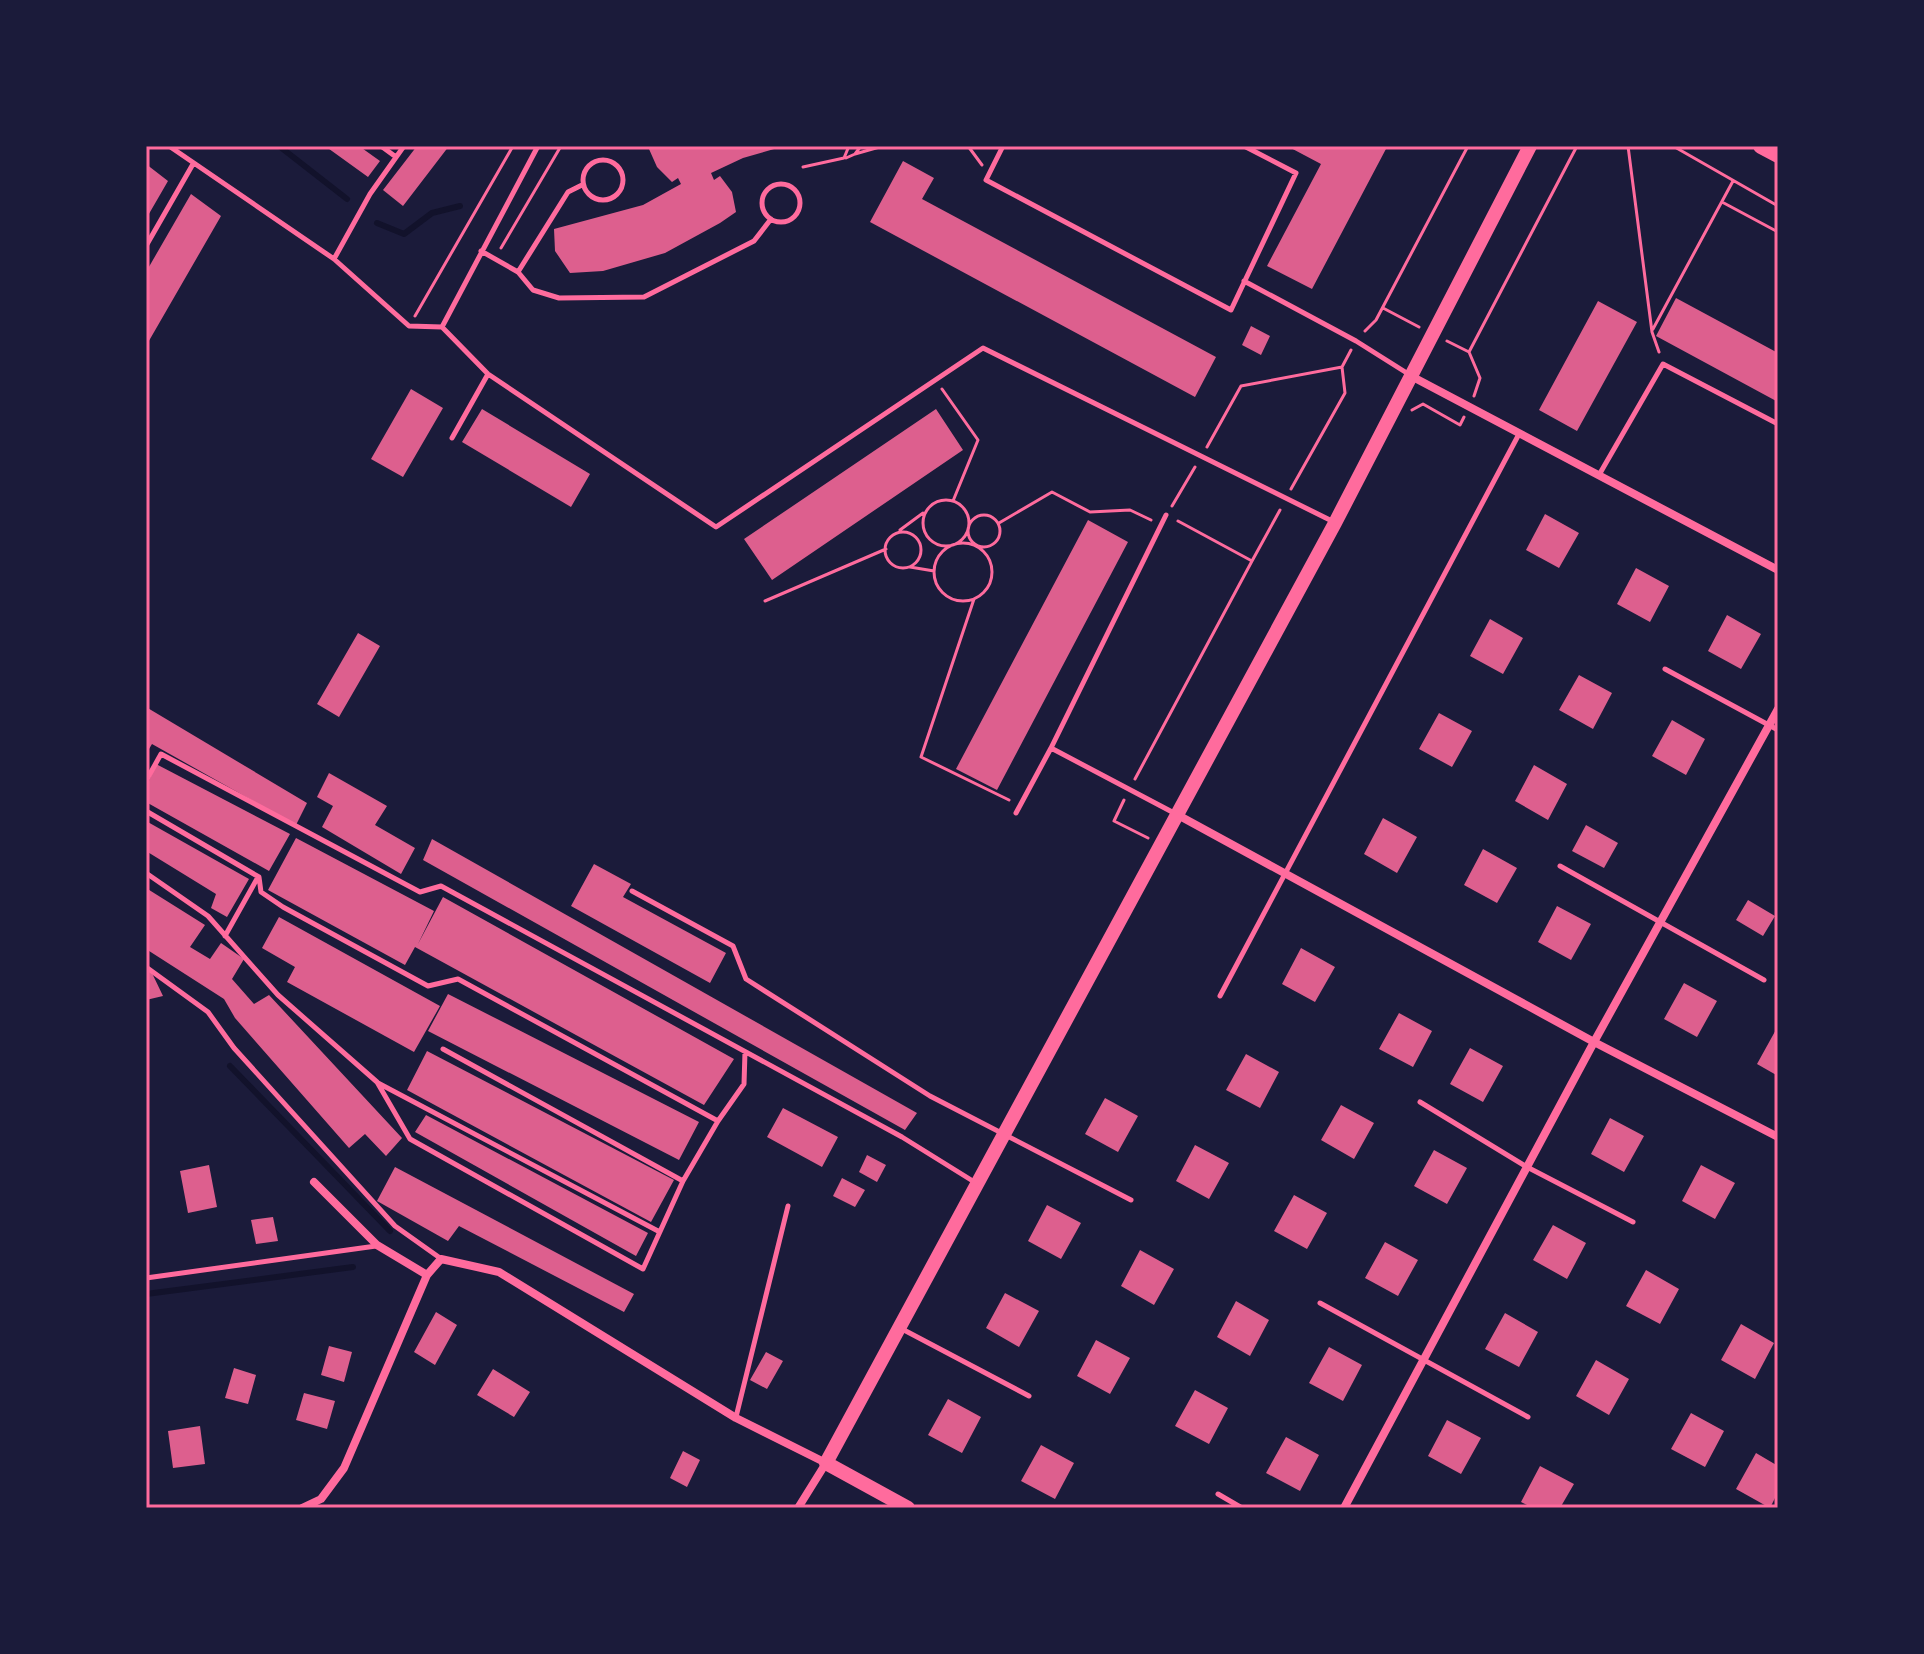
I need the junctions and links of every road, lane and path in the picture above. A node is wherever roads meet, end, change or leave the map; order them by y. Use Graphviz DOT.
graph roads {
  1 [pos="169,146"];
  2 [pos="381,146"];
  3 [pos="404,146"];
  4 [pos="513,146"];
  5 [pos="538,146"];
  6 [pos="561,146"];
  7 [pos="849,146"];
  8 [pos="861,146"];
  9 [pos="883,146"];
  10 [pos="968,146"];
  11 [pos="1003,146"];
  12 [pos="1244,146"];
  13 [pos="1468,146"];
  14 [pos="1530,146"];
  15 [pos="1577,146"];
  16 [pos="1628,146"];
  17 [pos="1673,146"];
  18 [pos="1761,146"];
  19 [pos="855,154"];
  20 [pos="1778,155"];
  21 [pos="396,157"];
  22 [pos="844,158"];
  23 [pos="193,163"];
  24 [pos="803,167"];
  25 [pos="992,172"];
  26 [pos="1733,181"];
  27 [pos="582,185"];
  28 [pos="1722,202"];
  29 [pos="1778,206"];
  30 [pos="771,219"];
  31 [pos="1778,232"];
  32 [pos="146,246"];
  33 [pos="481,251"];
  34 [pos="495,258"];
  35 [pos="334,259"];
  36 [pos="518,272"];
  37 [pos="1244,281"];
  38 [pos="409,326"];
  39 [pos="442,327"];
  40 [pos="1652,332"];
  41 [pos="1356,341"];
  42 [pos="1663,364"];
  43 [pos="1342,367"];
  44 [pos="488,374"];
  45 [pos="1411,376"];
  46 [pos="936,379"];
  47 [pos="1470,408"];
  48 [pos="1778,424"];
  49 [pos="1519,434"];
  50 [pos="452,438"];
  51 [pos="1202,456"];
  52 [pos="1599,475"];
  53 [pos="1286,498"];
  54 [pos="953,501"];
  55 [pos="926,511"];
  56 [pos="1166,515"];
  57 [pos="999,523"];
  58 [pos="1335,523"];
  59 [pos="1161,524"];
  60 [pos="968,527"];
  61 [pos="897,533"];
  62 [pos="956,543"];
  63 [pos="976,545"];
  64 [pos="886,549"];
  65 [pos="1252,561"];
  66 [pos="909,567"];
  67 [pos="1778,570"];
  68 [pos="934,571"];
  69 [pos="974,599"];
  70 [pos="765,601"];
  71 [pos="1665,669"];
  72 [pos="1778,709"];
  73 [pos="1774,727"];
  74 [pos="1051,748"];
  75 [pos="146,781"];
  76 [pos="1130,789"];
  77 [pos="1020,805"];
  78 [pos="146,811"];
  79 [pos="1016,813"];
  80 [pos="1176,814"];
  81 [pos="1160,844"];
  82 [pos="1560,866"];
  83 [pos="1285,872"];
  84 [pos="146,873"];
  85 [pos="259,877"];
  86 [pos="632,891"];
  87 [pos="1661,922"];
  88 [pos="225,936"];
  89 [pos="146,967"];
  90 [pos="1764,980"];
  91 [pos="1220,996"];
  92 [pos="1594,1042"];
  93 [pos="443,1049"];
  94 [pos="745,1052"];
  95 [pos="377,1082"];
  96 [pos="1420,1102"];
  97 [pos="718,1121"];
  98 [pos="1003,1135"];
  99 [pos="1778,1137"];
  100 [pos="1527,1167"];
  101 [pos="683,1181"];
  102 [pos="314,1182"];
  103 [pos="976,1183"];
  104 [pos="1131,1200"];
  105 [pos="788,1206"];
  106 [pos="1633,1222"];
  107 [pos="658,1231"];
  108 [pos="377,1245"];
  109 [pos="441,1259"];
  110 [pos="427,1275"];
  111 [pos="146,1278"];
  112 [pos="1320,1303"];
  113 [pos="898,1327"];
  114 [pos="1423,1361"];
  115 [pos="1029,1396"];
  116 [pos="1528,1417"];
  117 [pos="736,1418"];
  118 [pos="826,1463"];
  119 [pos="1218,1494"];
  120 [pos="302,1508"];
  121 [pos="798,1508"];
  122 [pos="908,1508"];
  123 [pos="1242,1508"];
  124 [pos="1344,1508"];
  1 -- 23 [label="lane"];
  2 -- 21 [label="lane"];
  3 -- 21 [label="lane"];
  4 -- 38 [label="path"];
  5 -- 33 [label="lane"];
  6 -- 34 [label="path"];
  7 -- 22 [label="path"];
  8 -- 19 [label="path"];
  9 -- 19 [label="path"];
  10 -- 25 [label="path"];
  11 -- 25 [label="lane"];
  12 -- 37 [label="lane"];
  13 -- 41 [label="path"];
  14 -- 45 [label="street"];
  15 -- 47 [label="path"];
  16 -- 40 [label="path"];
  17 -- 26 [label="path"];
  18 -- 20 [label="main road"];
  19 -- 22 [label="path"];
  21 -- 35 [label="lane"];
  22 -- 24 [label="path"];
  23 -- 32 [label="lane"];
  23 -- 35 [label="lane"];
  25 -- 37 [label="lane"];
  26 -- 28 [label="path"];
  26 -- 29 [label="path"];
  27 -- 27 [label="lane"];
  27 -- 36 [label="lane"];
  28 -- 31 [label="path"];
  28 -- 40 [label="path"];
  30 -- 30 [label="lane"];
  30 -- 36 [label="lane"];
  33 -- 34 [label="lane"];
  33 -- 39 [label="lane"];
  34 -- 36 [label="lane"];
  35 -- 38 [label="lane"];
  37 -- 41 [label="lane"];
  38 -- 39 [label="lane"];
  39 -- 44 [label="lane"];
  40 -- 42 [label="path"];
  41 -- 43 [label="path"];
  41 -- 45 [label="lane"];
  42 -- 48 [label="lane"];
  42 -- 52 [label="lane"];
  43 -- 51 [label="path"];
  43 -- 53 [label="path"];
  44 -- 46 [label="lane"];
  44 -- 50 [label="lane"];
  45 -- 47 [label="street"];
  45 -- 58 [label="street"];
  46 -- 51 [label="lane"];
  46 -- 54 [label="path"];
  47 -- 49 [label="street"];
  49 -- 52 [label="street"];
  49 -- 83 [label="lane"];
  51 -- 53 [label="lane"];
  51 -- 56 [label="path"];
  52 -- 67 [label="street"];
  53 -- 58 [label="lane"];
  53 -- 65 [label="path"];
  54 -- 55 [label="path"];
  54 -- 60 [label="path"];
  55 -- 61 [label="path"];
  55 -- 62 [label="path"];
  56 -- 59 [label="lane"];
  56 -- 65 [label="path"];
  57 -- 59 [label="path"];
  57 -- 60 [label="path"];
  57 -- 63 [label="path"];
  58 -- 80 [label="street"];
  59 -- 74 [label="lane"];
  60 -- 62 [label="path"];
  60 -- 63 [label="path"];
  61 -- 64 [label="path"];
  61 -- 66 [label="path"];
  62 -- 63 [label="path"];
  62 -- 68 [label="path"];
  63 -- 69 [label="path"];
  64 -- 66 [label="path"];
  64 -- 70 [label="path"];
  65 -- 76 [label="path"];
  66 -- 68 [label="path"];
  68 -- 69 [label="path"];
  69 -- 77 [label="path"];
  71 -- 73 [label="lane"];
  72 -- 73 [label="street"];
  73 -- 87 [label="street"];
  74 -- 76 [label="lane"];
  74 -- 77 [label="lane"];
  75 -- 94 [label="lane"];
  76 -- 80 [label="lane"];
  76 -- 81 [label="path"];
  77 -- 79 [label="lane"];
  78 -- 85 [label="lane"];
  80 -- 81 [label="street"];
  80 -- 83 [label="street"];
  81 -- 98 [label="street"];
  82 -- 87 [label="lane"];
  83 -- 91 [label="lane"];
  83 -- 92 [label="street"];
  84 -- 88 [label="lane"];
  85 -- 88 [label="lane"];
  85 -- 97 [label="lane"];
  86 -- 98 [label="lane"];
  87 -- 90 [label="lane"];
  87 -- 92 [label="street"];
  88 -- 95 [label="lane"];
  89 -- 109 [label="lane"];
  92 -- 99 [label="street"];
  92 -- 100 [label="street"];
  93 -- 101 [label="lane"];
  94 -- 97 [label="lane"];
  94 -- 103 [label="lane"];
  95 -- 107 [label="lane"];
  95 -- 107 [label="lane"];
  96 -- 100 [label="lane"];
  97 -- 101 [label="lane"];
  98 -- 103 [label="street"];
  98 -- 104 [label="lane"];
  100 -- 106 [label="lane"];
  100 -- 114 [label="street"];
  101 -- 107 [label="lane"];
  102 -- 108 [label="street"];
  103 -- 113 [label="street"];
  105 -- 117 [label="lane"];
  108 -- 110 [label="street"];
  108 -- 111 [label="lane"];
  109 -- 110 [label="street"];
  109 -- 117 [label="street"];
  110 -- 120 [label="street"];
  112 -- 114 [label="lane"];
  113 -- 115 [label="lane"];
  113 -- 118 [label="street"];
  114 -- 116 [label="lane"];
  114 -- 124 [label="street"];
  117 -- 118 [label="street"];
  118 -- 121 [label="street"];
  118 -- 122 [label="street"];
  119 -- 123 [label="lane"];
}
